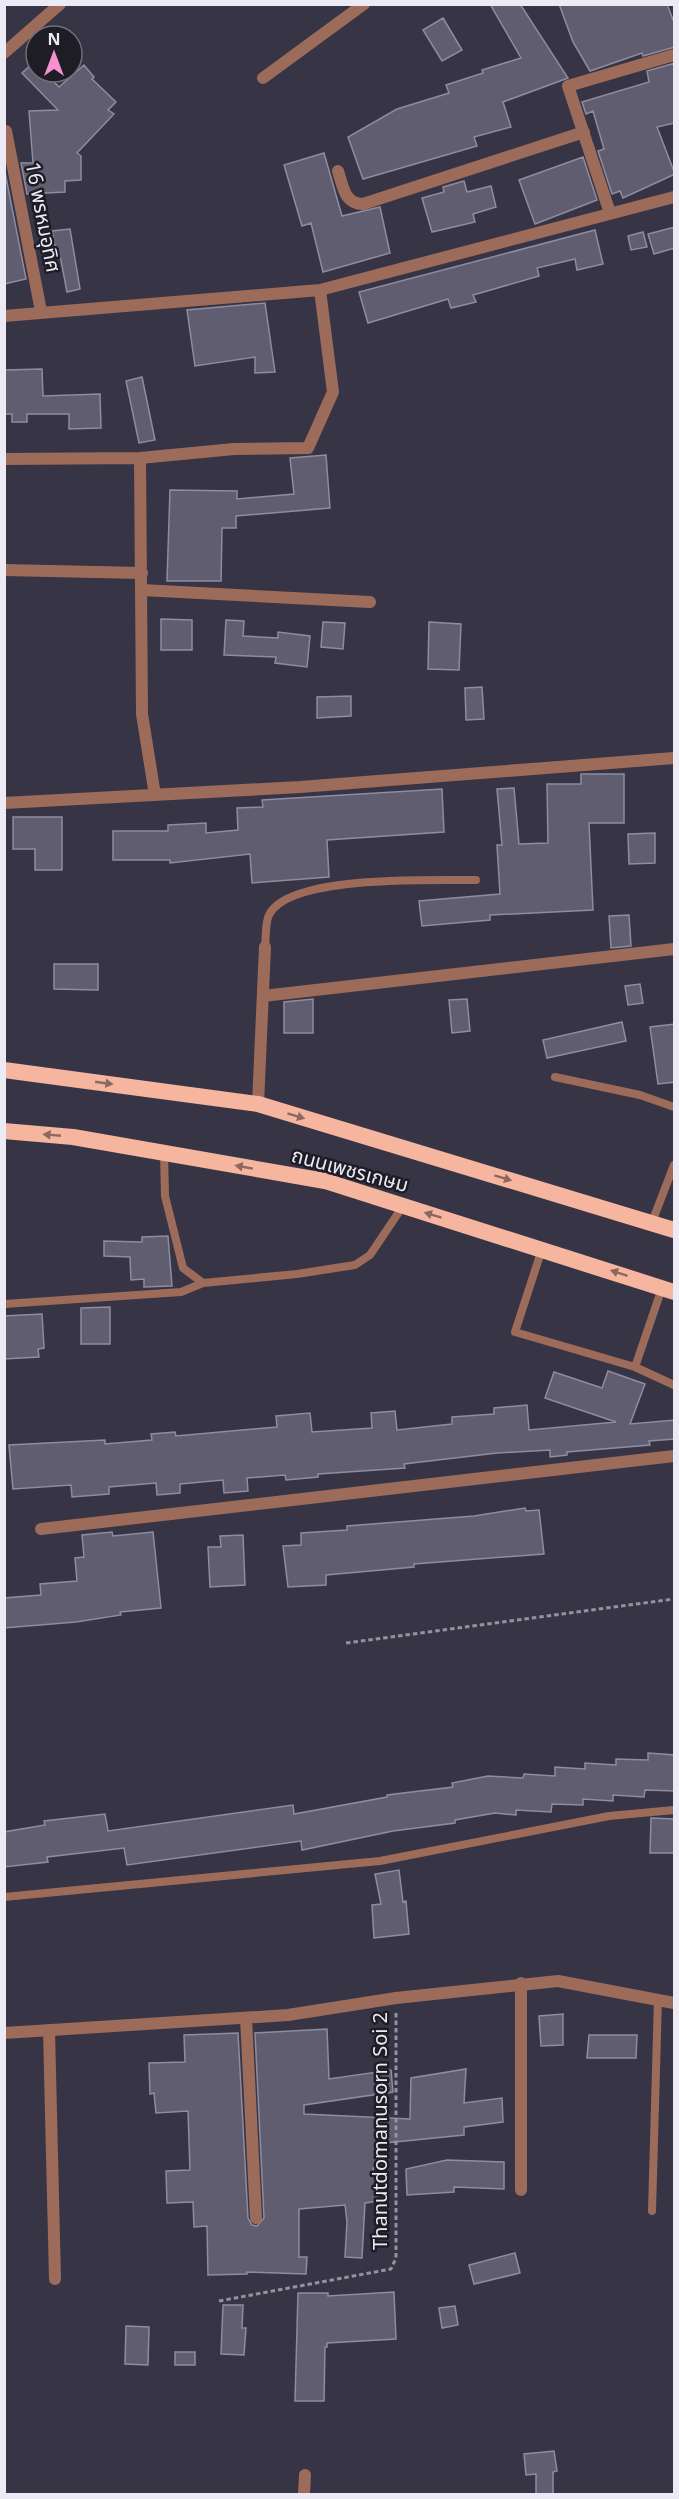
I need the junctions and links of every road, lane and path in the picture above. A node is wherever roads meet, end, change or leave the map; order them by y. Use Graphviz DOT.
graph roads {
  1 [pos="60,4"];
  2 [pos="364,4"];
  3 [pos="4,52"];
  4 [pos="675,55"];
  5 [pos="262,78"];
  6 [pos="6,131"];
  7 [pos="584,132"];
  8 [pos="338,171"];
  9 [pos="675,197"];
  10 [pos="610,213"];
  11 [pos="320,291"];
  12 [pos="41,311"];
  13 [pos="4,316"];
  14 [pos="140,458"];
  15 [pos="4,459"];
  16 [pos="4,570"];
  17 [pos="142,573"];
  18 [pos="142,590"];
  19 [pos="370,602"];
  20 [pos="675,759"];
  21 [pos="155,795"];
  22 [pos="4,803"];
  23 [pos="476,880"];
  24 [pos="265,947"];
  25 [pos="675,949"];
  26 [pos="262,996"];
  27 [pos="4,1070"];
  28 [pos="555,1077"];
  29 [pos="258,1104"];
  30 [pos="675,1107"];
  31 [pos="4,1131"];
  32 [pos="164,1153"];
  33 [pos="675,1165"];
  34 [pos="403,1206"];
  35 [pos="652,1222"];
  36 [pos="675,1230"];
  37 [pos="542,1249"];
  38 [pos="203,1283"];
  39 [pos="668,1290"];
  40 [pos="4,1304"];
  41 [pos="635,1367"];
  42 [pos="675,1385"];
  43 [pos="675,1456"];
  44 [pos="41,1528"];
  45 [pos="675,1599"];
  46 [pos="346,1643"];
  47 [pos="675,1810"];
  48 [pos="4,1897"];
  49 [pos="521,1983"];
  50 [pos="396,1998"];
  51 [pos="658,1999"];
  52 [pos="675,2003"];
  53 [pos="246,2018"];
  54 [pos="49,2030"];
  55 [pos="4,2033"];
  56 [pos="521,2190"];
  57 [pos="652,2211"];
  58 [pos="256,2218"];
  59 [pos="55,2279"];
  60 [pos="219,2301"];
  61 [pos="305,2475"];
  62 [pos="304,2494"];
  1 -- 3 [label="street"];
  2 -- 5 [label="street"];
  4 -- 7 [label="street"];
  6 -- 12 [label="street, 16 พรหมอุทิศ"];
  7 -- 8 [label="street"];
  7 -- 10 [label="street"];
  9 -- 10 [label="street"];
  10 -- 11 [label="street"];
  11 -- 12 [label="street"];
  11 -- 14 [label="street"];
  12 -- 13 [label="street"];
  14 -- 15 [label="street"];
  14 -- 17 [label="street"];
  16 -- 17 [label="street"];
  17 -- 18 [label="street"];
  18 -- 19 [label="street"];
  18 -- 21 [label="street"];
  20 -- 21 [label="street"];
  21 -- 22 [label="street"];
  23 -- 24 [label="lane"];
  24 -- 26 [label="street"];
  25 -- 26 [label="street"];
  26 -- 29 [label="street"];
  27 -- 29 [label="highway, ถนนเพชรเกษม, one-way"];
  28 -- 30 [label="lane"];
  29 -- 35 [label="highway, ถนนเพชรเกษม, one-way"];
  32 -- 31 [label="highway, ถนนเพชรเกษม, one-way"];
  34 -- 32 [label="highway, ถนนเพชรเกษม, one-way"];
  32 -- 38 [label="lane"];
  33 -- 35 [label="lane"];
  37 -- 34 [label="highway, ถนนเพชรเกษม, one-way"];
  34 -- 38 [label="lane"];
  35 -- 36 [label="highway, ถนนเพชรเกษม"];
  39 -- 37 [label="highway, ถนนเพชรเกษม, one-way"];
  37 -- 41 [label="lane"];
  38 -- 40 [label="lane"];
  39 -- 41 [label="lane"];
  41 -- 42 [label="lane"];
  43 -- 44 [label="street"];
  45 -- 46 [label="path"];
  47 -- 48 [label="lane"];
  49 -- 50 [label="street"];
  49 -- 51 [label="street"];
  49 -- 56 [label="street"];
  50 -- 53 [label="street"];
  50 -- 60 [label="path, Thanutdomanusorn Soi 2"];
  51 -- 52 [label="street"];
  51 -- 57 [label="lane"];
  53 -- 54 [label="street"];
  53 -- 58 [label="street"];
  54 -- 55 [label="street"];
  54 -- 59 [label="street"];
  61 -- 62 [label="street"];
}
